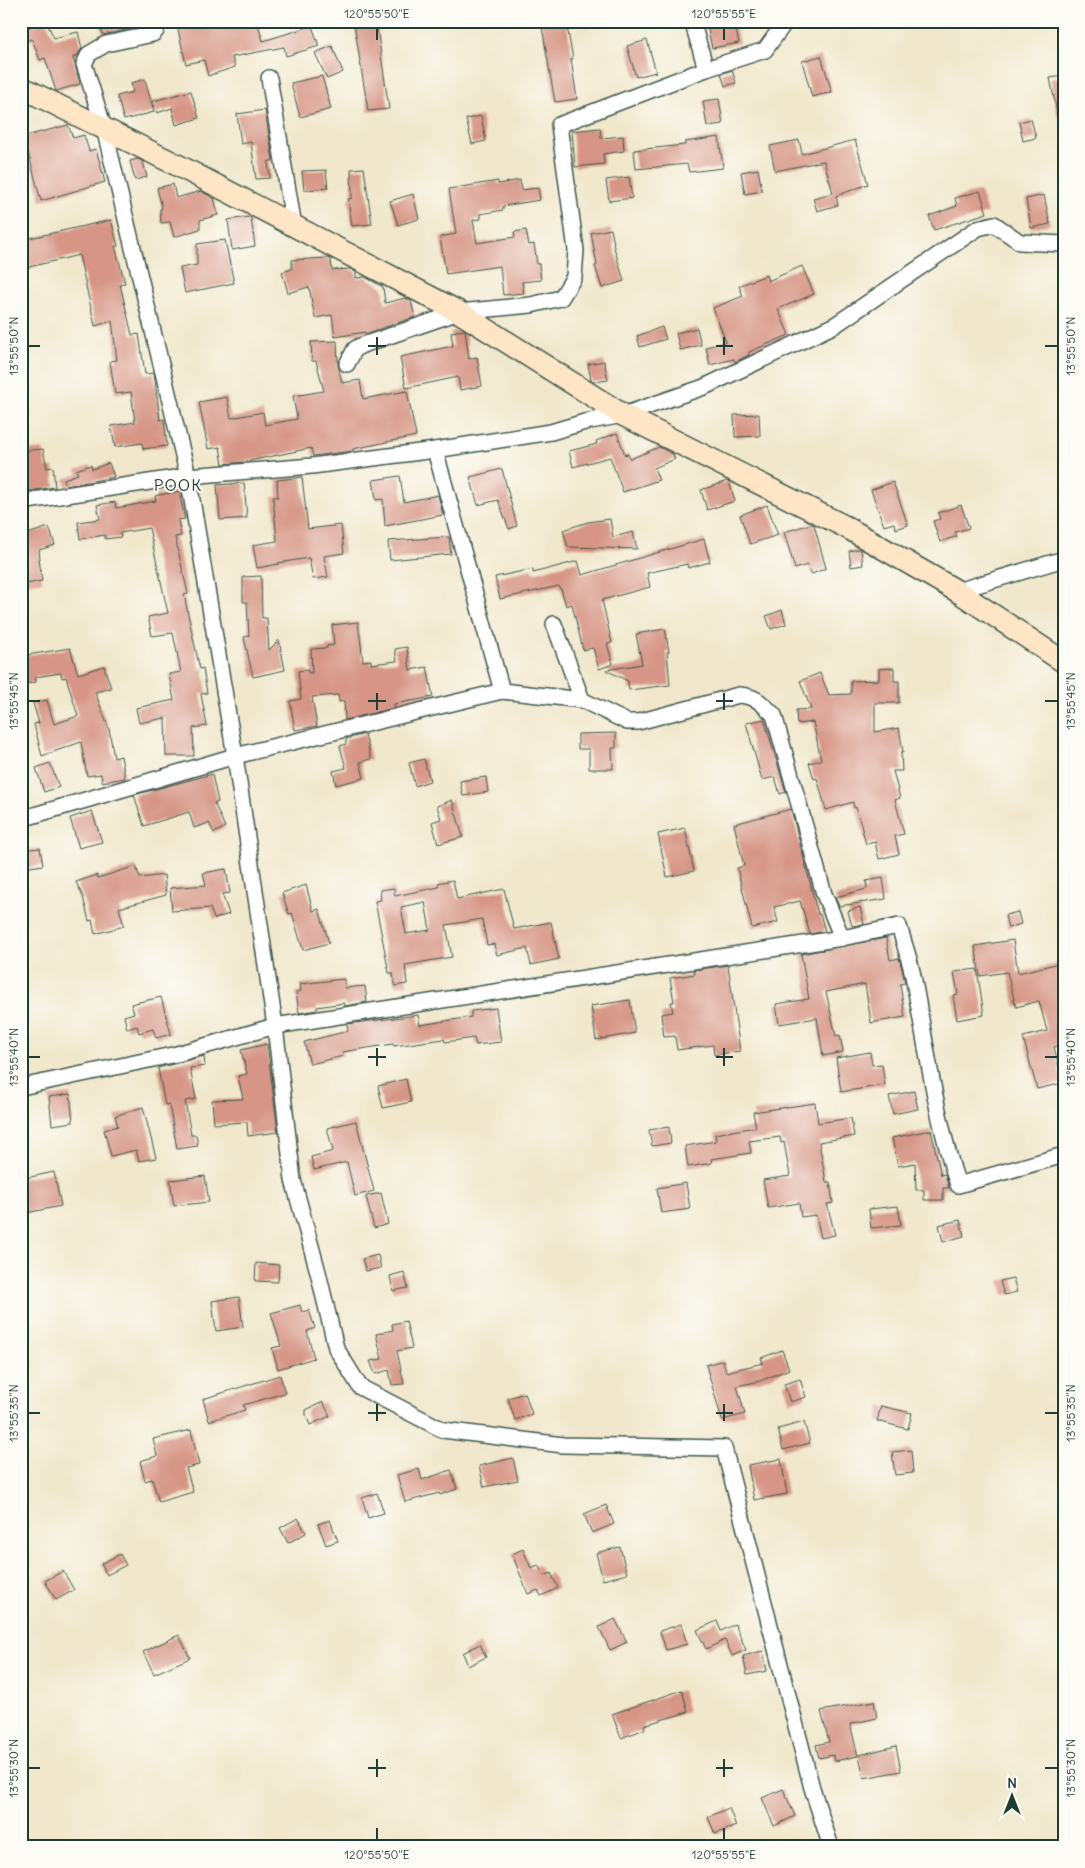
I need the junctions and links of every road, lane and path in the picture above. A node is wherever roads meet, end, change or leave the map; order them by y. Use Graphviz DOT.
graph roads {
  1 [pos="786,21"];
  2 [pos="156,23"];
  3 [pos="693,24"];
  4 [pos="706,69"];
  5 [pos="269,78"];
  6 [pos="21,87"];
  7 [pos="104,128"];
  8 [pos="294,226"];
  9 [pos="1064,244"];
  10 [pos="459,312"];
  11 [pos="347,364"];
  12 [pos="623,415"];
  13 [pos="434,450"];
  14 [pos="188,476"];
  15 [pos="21,502"];
  16 [pos="1064,559"];
  17 [pos="957,591"];
  18 [pos="554,624"];
  19 [pos="1064,662"];
  20 [pos="502,691"];
  21 [pos="582,700"];
  22 [pos="235,756"];
  23 [pos="21,819"];
  24 [pos="842,938"];
  25 [pos="275,1026"];
  26 [pos="21,1087"];
  27 [pos="1064,1155"];
  28 [pos="831,1847"];
  1 -- 4 [label="street"];
  2 -- 7 [label="street"];
  3 -- 4 [label="street"];
  4 -- 10 [label="street"];
  5 -- 8 [label="street"];
  6 -- 7 [label="street"];
  7 -- 8 [label="street"];
  7 -- 14 [label="street"];
  8 -- 10 [label="street"];
  9 -- 12 [label="street"];
  10 -- 11 [label="street"];
  10 -- 12 [label="street"];
  12 -- 13 [label="street"];
  12 -- 17 [label="street"];
  13 -- 14 [label="street"];
  13 -- 20 [label="street"];
  14 -- 15 [label="street"];
  14 -- 22 [label="street"];
  16 -- 17 [label="street"];
  17 -- 19 [label="street"];
  18 -- 21 [label="street"];
  20 -- 21 [label="street"];
  20 -- 22 [label="street"];
  21 -- 24 [label="street"];
  22 -- 23 [label="street"];
  22 -- 25 [label="street"];
  24 -- 25 [label="street"];
  24 -- 27 [label="street"];
  25 -- 26 [label="street"];
  25 -- 28 [label="street"];
}
